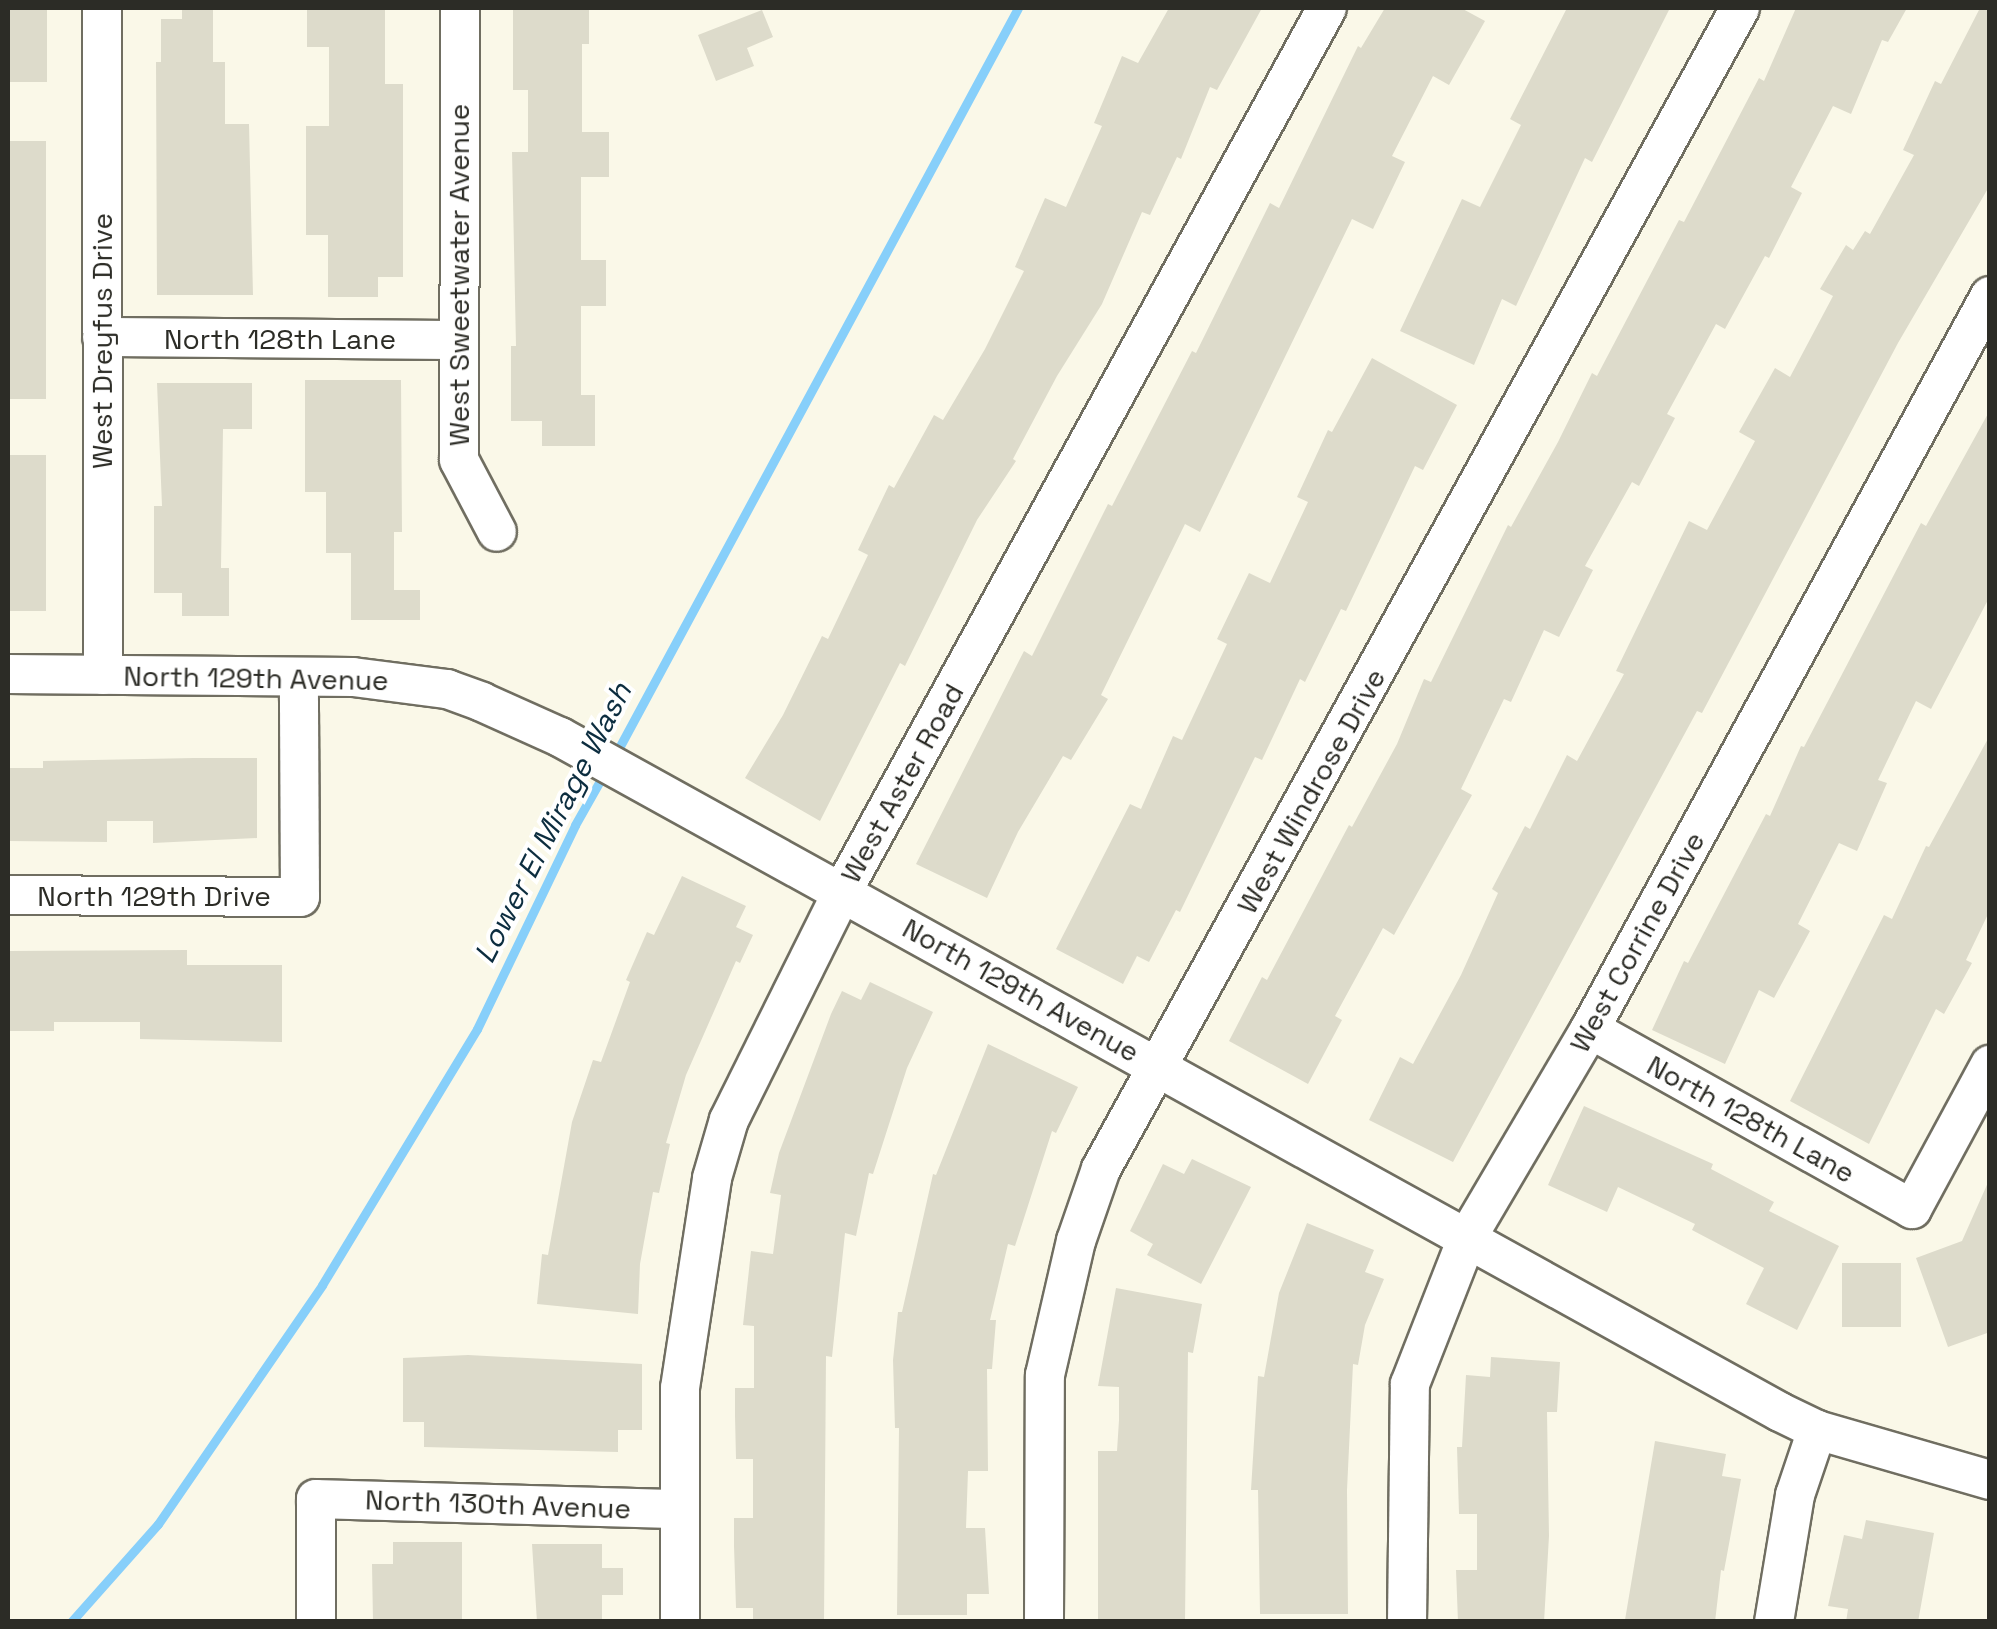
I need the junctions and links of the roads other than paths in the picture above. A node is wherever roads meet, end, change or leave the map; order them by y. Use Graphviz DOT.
graph roads {
  1 [pos="102,8"];
  2 [pos="460,8"];
  3 [pos="1327,8"];
  4 [pos="1740,8"];
  5 [pos="1990,296"];
  6 [pos="102,338"];
  7 [pos="458,340"];
  8 [pos="498,532"];
  9 [pos="8,674"];
  10 [pos="104,675"];
  11 [pos="299,677"];
  12 [pos="842,892"];
  13 [pos="8,895"];
  14 [pos="1590,1029"];
  15 [pos="1990,1065"];
  16 [pos="1160,1067"];
  17 [pos="1468,1236"];
  18 [pos="1817,1430"];
  19 [pos="1990,1480"];
  20 [pos="680,1509"];
  21 [pos="316,1622"];
  22 [pos="680,1622"];
  23 [pos="1044,1622"];
  24 [pos="1407,1622"];
  25 [pos="1774,1622"];
  1 -- 6 [label="street, West Dreyfus Drive"];
  2 -- 7 [label="street, West Sweetwater Avenue"];
  3 -- 12 [label="street, West Aster Road"];
  4 -- 16 [label="street, West Windrose Drive"];
  5 -- 14 [label="street, West Corrine Drive"];
  6 -- 7 [label="street, North 128th Lane"];
  6 -- 10 [label="street, West Dreyfus Drive"];
  7 -- 8 [label="street, West Sweetwater Avenue"];
  9 -- 10 [label="street, North 129th Avenue"];
  10 -- 11 [label="street, North 129th Avenue"];
  11 -- 12 [label="street, North 129th Avenue"];
  11 -- 13 [label="street, North 129th Drive"];
  12 -- 16 [label="street, North 129th Avenue"];
  12 -- 20 [label="street, West Aster Road"];
  14 -- 15 [label="street, North 128th Lane"];
  14 -- 17 [label="street, West Corrine Drive"];
  16 -- 17 [label="street, North 129th Avenue"];
  16 -- 23 [label="street, West Windrose Drive"];
  17 -- 18 [label="street, North 129th Avenue"];
  17 -- 24 [label="street, West Corrine Drive"];
  18 -- 19 [label="street, North 129th Avenue"];
  18 -- 25 [label="street"];
  20 -- 21 [label="street, North 130th Avenue"];
  20 -- 22 [label="street, West Aster Road"];
}
